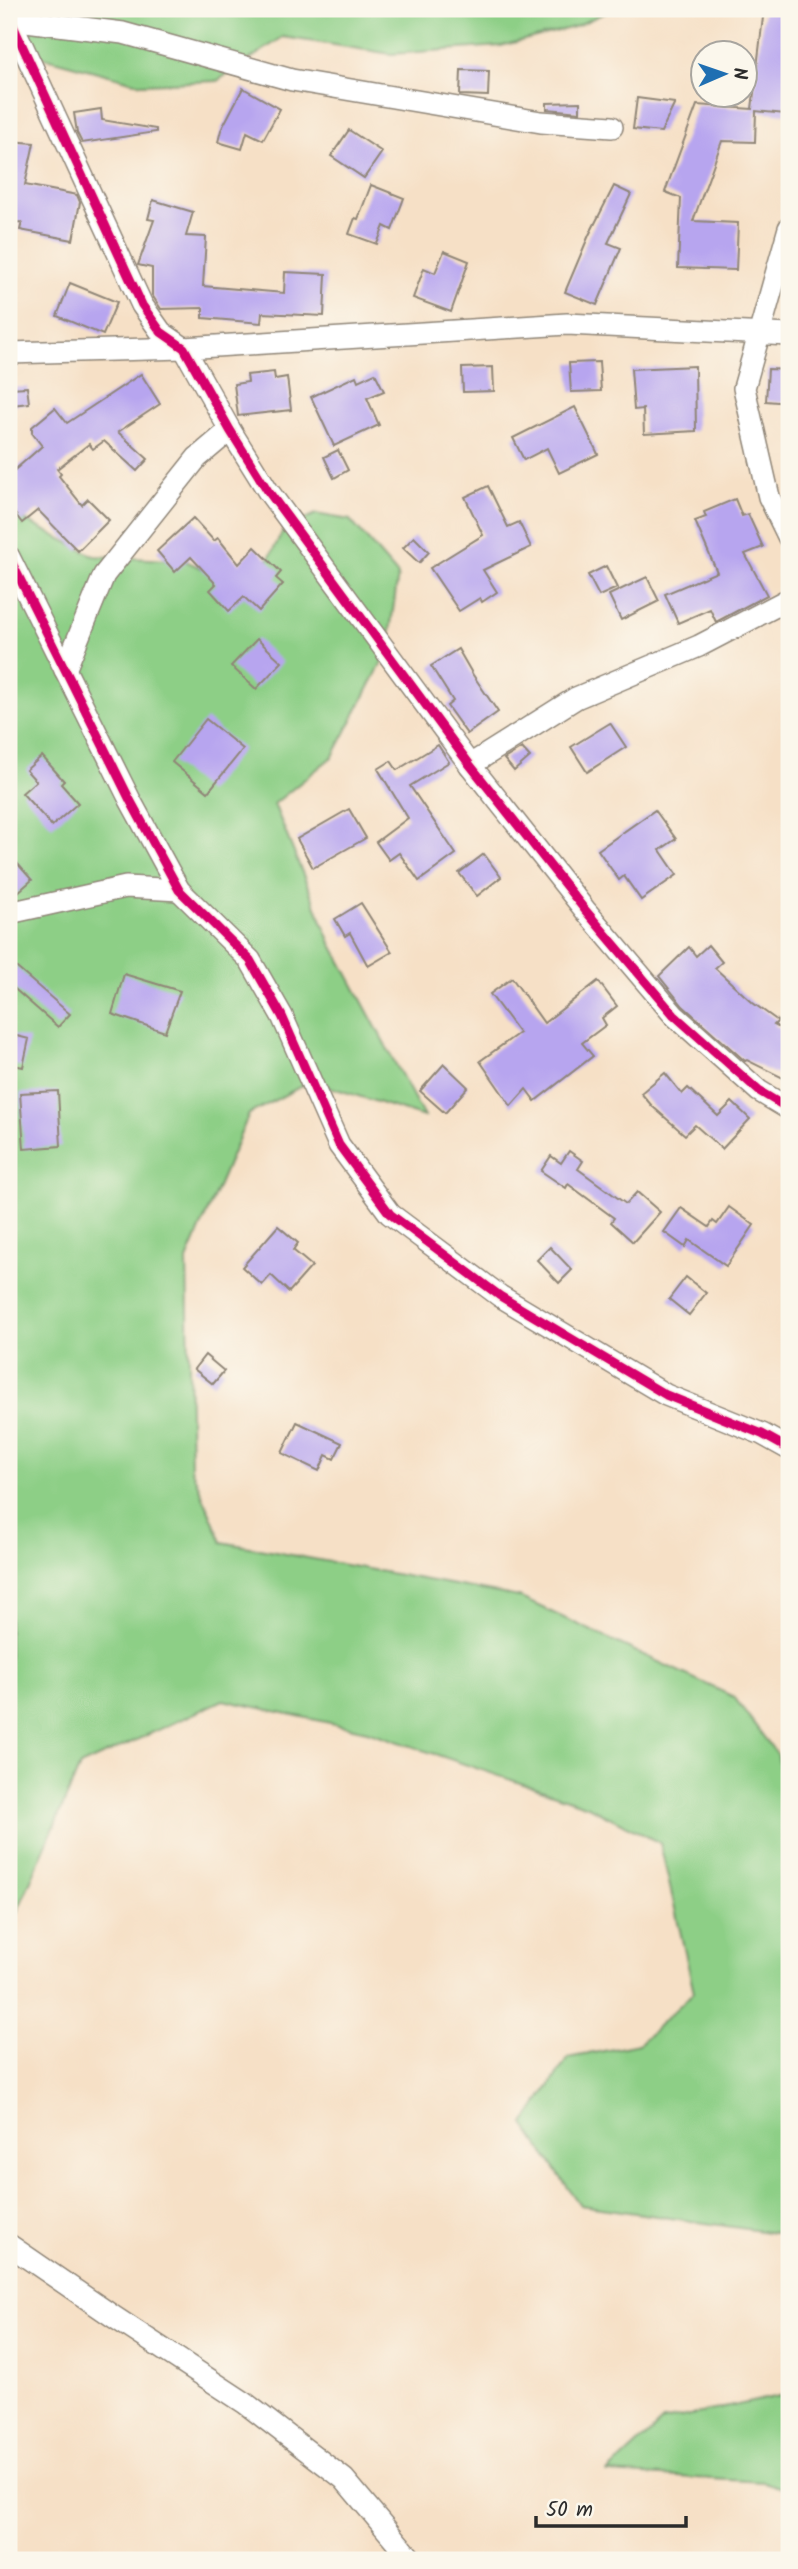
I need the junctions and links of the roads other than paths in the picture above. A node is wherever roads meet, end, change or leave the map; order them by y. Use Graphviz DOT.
graph roads {
  1 [pos="9,18"];
  2 [pos="612,127"];
  3 [pos="789,228"];
  4 [pos="760,334"];
  5 [pos="789,335"];
  6 [pos="184,348"];
  7 [pos="9,353"];
  8 [pos="230,430"];
  9 [pos="789,538"];
  10 [pos="9,557"];
  11 [pos="789,599"];
  12 [pos="65,670"];
  13 [pos="470,765"];
  14 [pos="179,890"];
  15 [pos="9,913"];
  16 [pos="789,1109"];
  17 [pos="789,1449"];
  18 [pos="9,2245"];
  19 [pos="412,2560"];
  1 -- 2 [label="street"];
  1 -- 6 [label="street"];
  3 -- 4 [label="street"];
  4 -- 5 [label="street"];
  4 -- 6 [label="street"];
  4 -- 9 [label="street"];
  6 -- 7 [label="street"];
  6 -- 8 [label="street"];
  8 -- 12 [label="street"];
  8 -- 13 [label="street"];
  10 -- 12 [label="street"];
  11 -- 13 [label="street"];
  12 -- 14 [label="street"];
  13 -- 16 [label="street"];
  14 -- 15 [label="street"];
  14 -- 17 [label="street"];
  18 -- 19 [label="street"];
}
